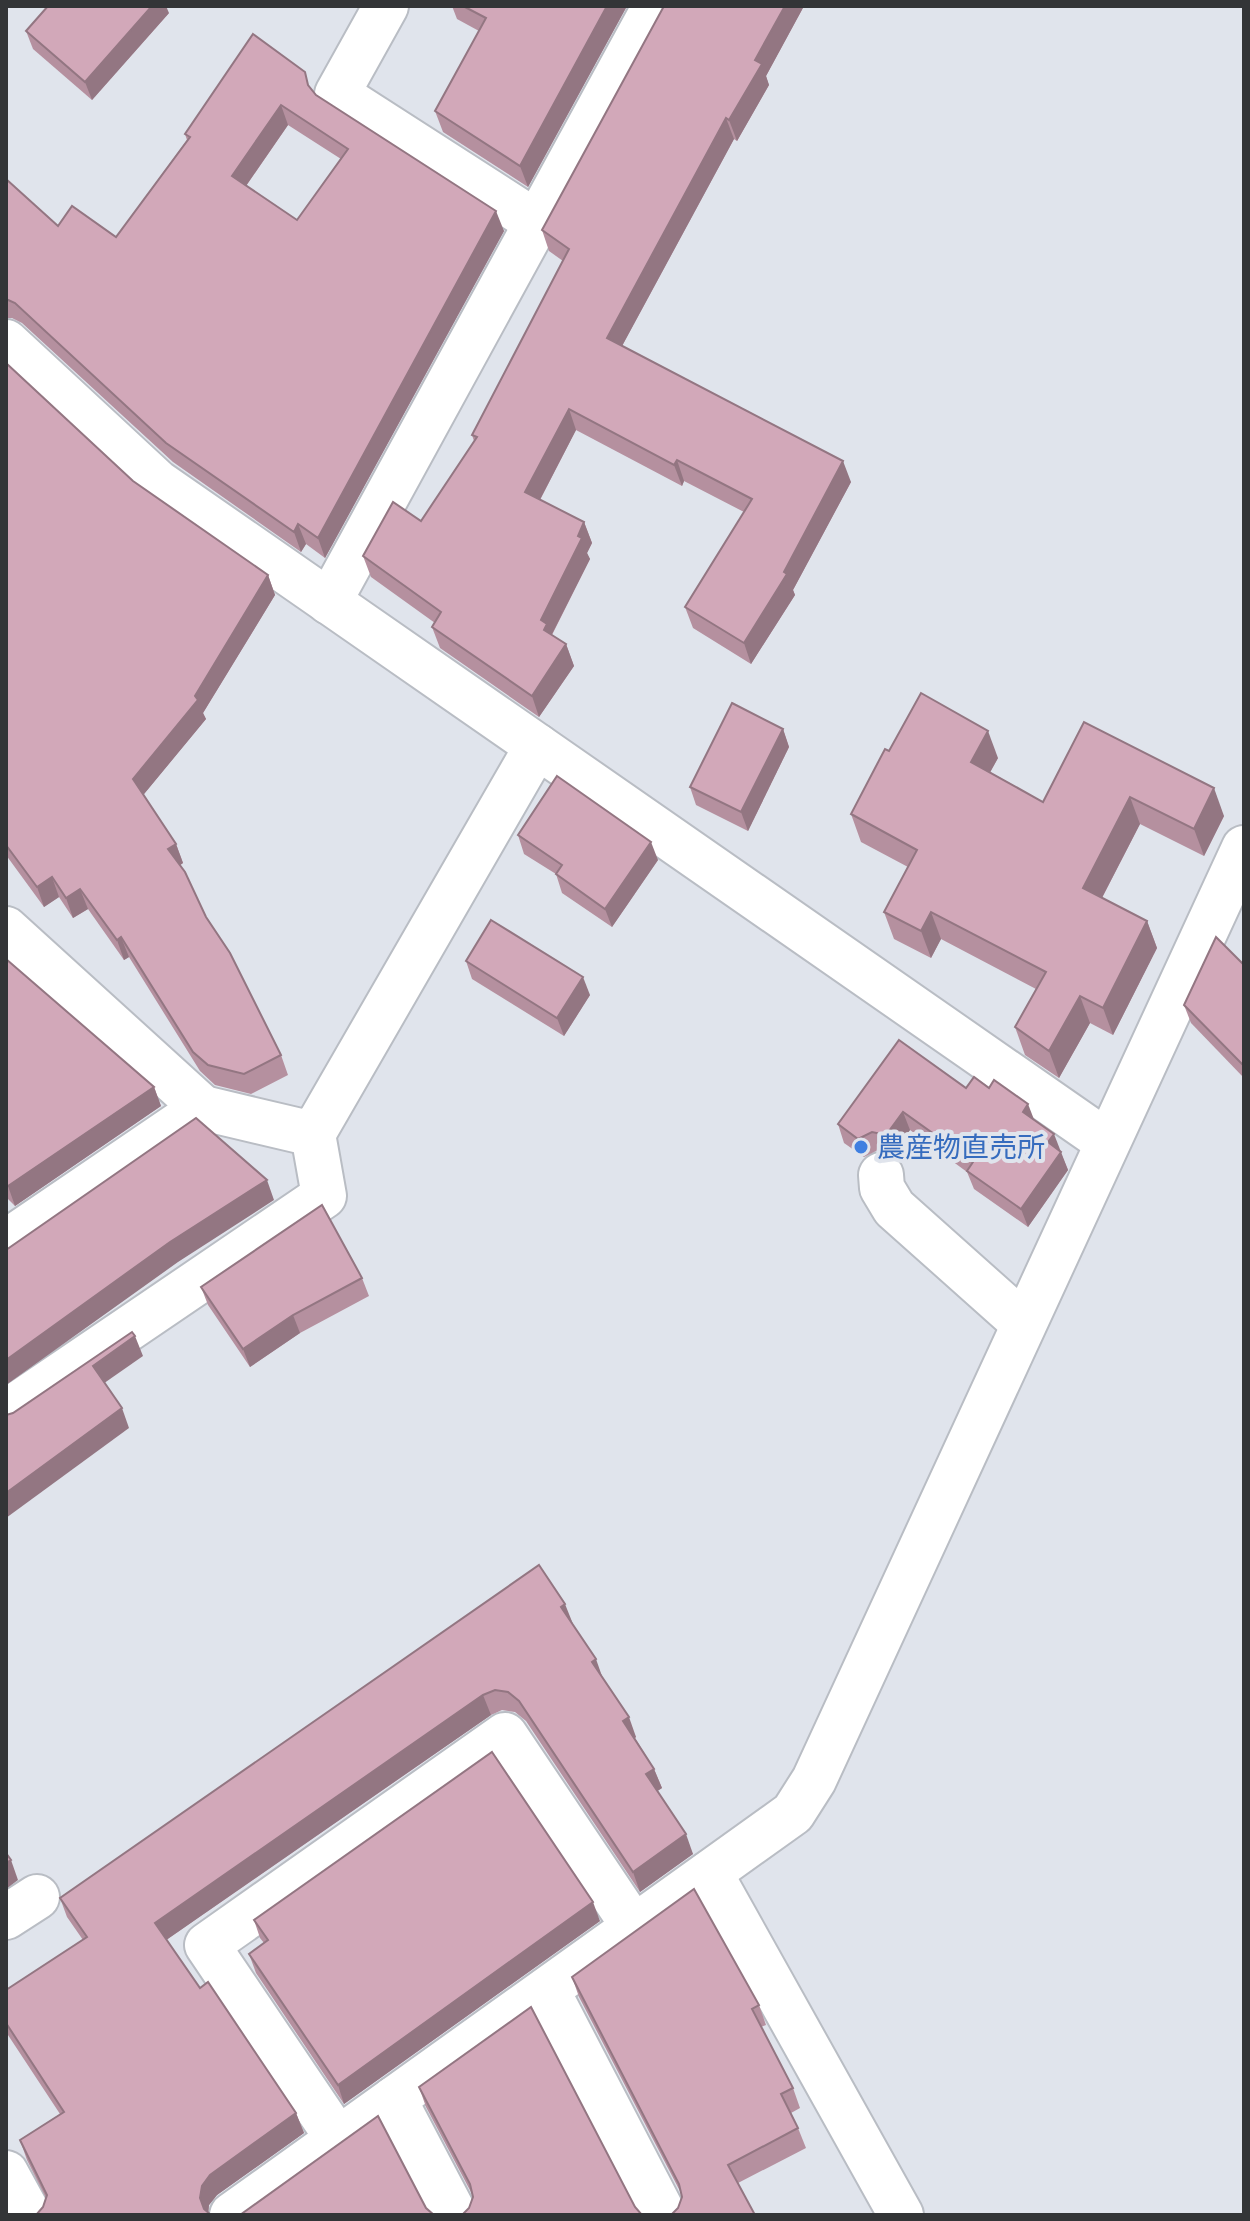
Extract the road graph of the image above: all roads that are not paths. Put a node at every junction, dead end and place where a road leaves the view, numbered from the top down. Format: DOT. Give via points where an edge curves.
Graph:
graph roads {
  1 [pos="386,6"];
  2 [pos="655,6"];
  3 [pos="536,222"];
  4 [pos="6,342"];
  5 [pos="329,602"];
  6 [pos="537,746"];
  7 [pos="1244,848"];
  8 [pos="6,929"];
  9 [pos="203,1108"];
  10 [pos="313,1134"];
  11 [pos="1107,1142"];
  12 [pos="881,1175"];
  13 [pos="6,1242"];
  14 [pos="1023,1323"];
  15 [pos="6,1412"];
  16 [pos="710,1873"];
  17 [pos="634,1927"];
  18 [pos="547,1990"];
  19 [pos="394,2099"];
  20 [pos="338,2139"];
  21 [pos="6,2173"];
  22 [pos="29,2215"];
  23 [pos="232,2215"];
  24 [pos="455,2215"];
  25 [pos="664,2215"];
  26 [pos="901,2215"];
  1 -- 3 [label="street" via="337,94"];
  2 -- 3 [label="street"];
  3 -- 5 [label="street"];
  4 -- 5 [label="street" via="157,482"];
  5 -- 6 [label="street"];
  6 -- 10 [label="street"];
  6 -- 11 [label="street"];
  7 -- 11 [label="street"];
  8 -- 9 [label="street"];
  9 -- 10 [label="street"];
  9 -- 13 [label="street"];
  10 -- 15 [label="street" via="324,1196"];
  11 -- 14 [label="street"];
  12 -- 14 [label="street" via="894,1208"];
  14 -- 16 [label="street" via="814,1780 793,1813"];
  16 -- 17 [label="street"];
  16 -- 26 [label="street"];
  17 -- 18 [label="street"];
  17 -- 20 [label="street" via="505,1735 207,1945"];
  18 -- 19 [label="street"];
  18 -- 25 [label="street"];
  19 -- 20 [label="street"];
  19 -- 24 [label="street"];
  20 -- 23 [label="street"];
  21 -- 22 [label="street"];
}
